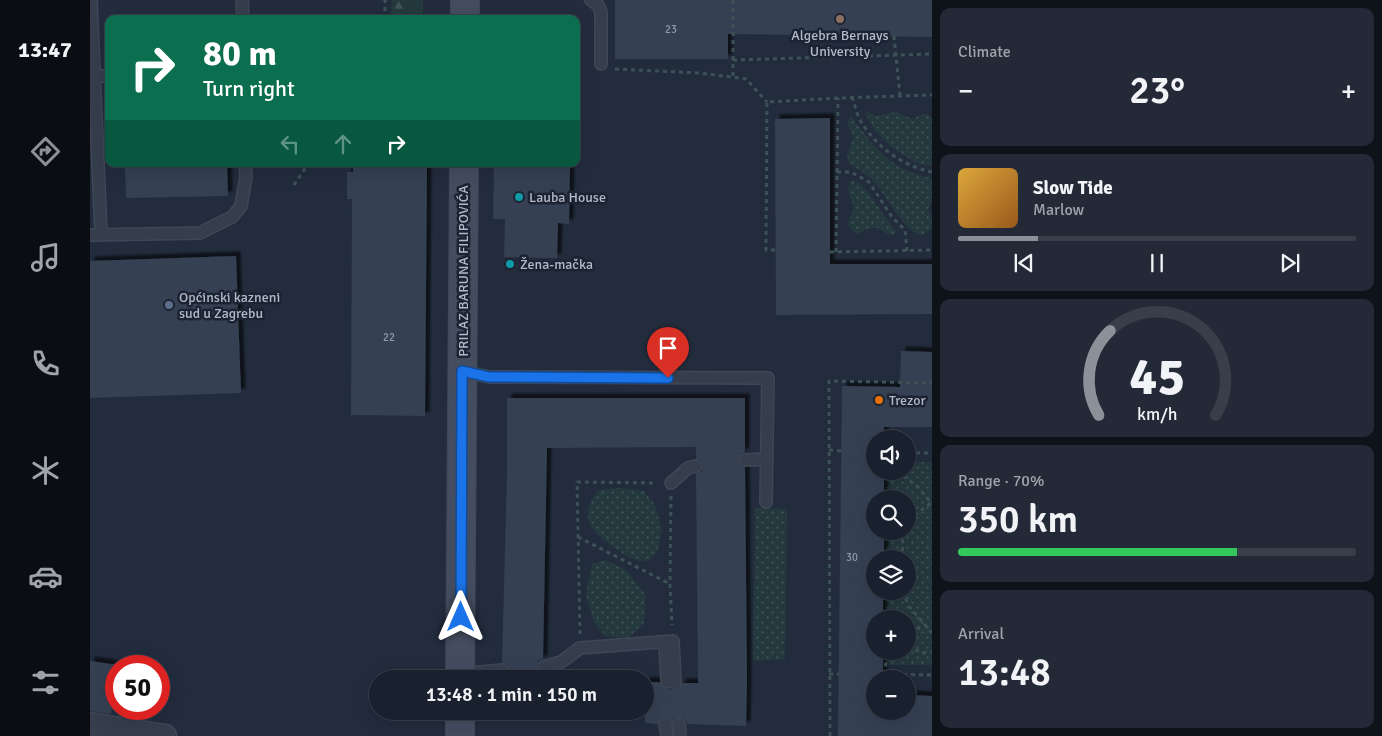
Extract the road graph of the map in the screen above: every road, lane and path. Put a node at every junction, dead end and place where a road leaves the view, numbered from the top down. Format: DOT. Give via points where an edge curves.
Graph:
graph roads {
  1 [pos="91,0"];
  2 [pos="242,0"];
  3 [pos="385,0"];
  4 [pos="465,0"];
  5 [pos="590,0"];
  6 [pos="733,0"];
  7 [pos="243,15"];
  8 [pos="385,15"];
  9 [pos="465,15"];
  10 [pos="894,36"];
  11 [pos="932,54"];
  12 [pos="896,55"];
  13 [pos="733,60"];
  14 [pos="606,66"];
  15 [pos="93,76"];
  16 [pos="105,76"];
  17 [pos="733,78"];
  18 [pos="932,95"];
  19 [pos="900,96"];
  20 [pos="852,97"];
  21 [pos="838,98"];
  22 [pos="767,102"];
  23 [pos="245,167"];
  24 [pos="306,167"];
  25 [pos="464,167"];
  26 [pos="837,172"];
  27 [pos="932,172"];
  28 [pos="294,185"];
  29 [pos="95,235"];
  30 [pos="775,250"];
  31 [pos="932,250"];
  32 [pos="907,251"];
  33 [pos="830,252"];
  34 [pos="836,252"];
  35 [pos="462,371"];
  36 [pos="932,383"];
  37 [pos="829,450"];
  38 [pos="841,451"];
  39 [pos="916,453"];
  40 [pos="932,453"];
  41 [pos="767,459"];
  42 [pos="745,460"];
  43 [pos="696,466"];
  44 [pos="909,480"];
  45 [pos="671,483"];
  46 [pos="766,502"];
  47 [pos="932,502"];
  48 [pos="916,514"];
  49 [pos="578,537"];
  50 [pos="670,584"];
  51 [pos="906,600"];
  52 [pos="922,622"];
  53 [pos="916,633"];
  54 [pos="932,633"];
  55 [pos="669,643"];
  56 [pos="580,648"];
  57 [pos="916,649"];
  58 [pos="932,652"];
  59 [pos="887,660"];
  60 [pos="543,667"];
  61 [pos="460,670"];
  62 [pos="829,674"];
  63 [pos="838,674"];
  64 [pos="932,674"];
  65 [pos="671,682"];
  66 [pos="460,720"];
  67 [pos="90,724"];
  68 [pos="666,724"];
  69 [pos="165,736"];
  70 [pos="460,736"];
  71 [pos="667,736"];
  72 [pos="830,736"];
  1 -- 15 [label="lane"];
  2 -- 7 [label="lane"];
  3 -- 8 [label="path"];
  4 -- 9 [label="main road"];
  5 -- 14 [label="lane" via="598,5 601,12"];
  6 -- 13 [label="path"];
  10 -- 12 [label="path"];
  11 -- 12 [label="path"];
  12 -- 13 [label="path"];
  12 -- 19 [label="path"];
  13 -- 17 [label="path"];
  14 -- 17 [label="path"];
  15 -- 16 [label="lane"];
  15 -- 29 [label="lane"];
  17 -- 22 [label="path" via="746,79"];
  18 -- 19 [label="path"];
  19 -- 20 [label="path"];
  20 -- 21 [label="path"];
  20 -- 27 [label="path" via="860,119 886,150 906,164"];
  21 -- 22 [label="path"];
  21 -- 26 [label="path"];
  22 -- 30 [label="path" via="766,250"];
  23 -- 29 [label="lane" via="241,206 232,217 200,234"];
  24 -- 28 [label="path"];
  25 -- 35 [label="main road, PRILAZ BARUNA FILIPOVIĆA"];
  26 -- 32 [label="path" via="851,172 869,182 892,217 905,230"];
  26 -- 34 [label="path"];
  31 -- 32 [label="path"];
  32 -- 34 [label="path"];
  33 -- 34 [label="path"];
  35 -- 41 [label="lane" via="489,377 768,378"];
  35 -- 61 [label="main road, PRILAZ BARUNA FILIPOVIĆA"];
  36 -- 37 [label="path" via="828,381"];
  37 -- 38 [label="path"];
  37 -- 62 [label="path"];
  39 -- 40 [label="path"];
  41 -- 42 [label="lane"];
  41 -- 46 [label="lane"];
  43 -- 45 [label="lane" via="688,468"];
  44 -- 47 [label="path"];
  45 -- 49 [label="path" via="577,482"];
  45 -- 50 [label="path"];
  47 -- 48 [label="path"];
  49 -- 50 [label="path"];
  49 -- 56 [label="path"];
  50 -- 55 [label="path"];
  51 -- 52 [label="path"];
  52 -- 53 [label="path"];
  52 -- 54 [label="path"];
  55 -- 56 [label="lane"];
  55 -- 65 [label="lane"];
  56 -- 60 [label="lane" via="561,662"];
  57 -- 58 [label="path" via="922,653"];
  59 -- 64 [label="path" via="883,674"];
  62 -- 63 [label="path"];
  62 -- 72 [label="path"];
  66 -- 70 [label="main road"];
  67 -- 69 [label="street"];
  68 -- 71 [label="lane"];
}
